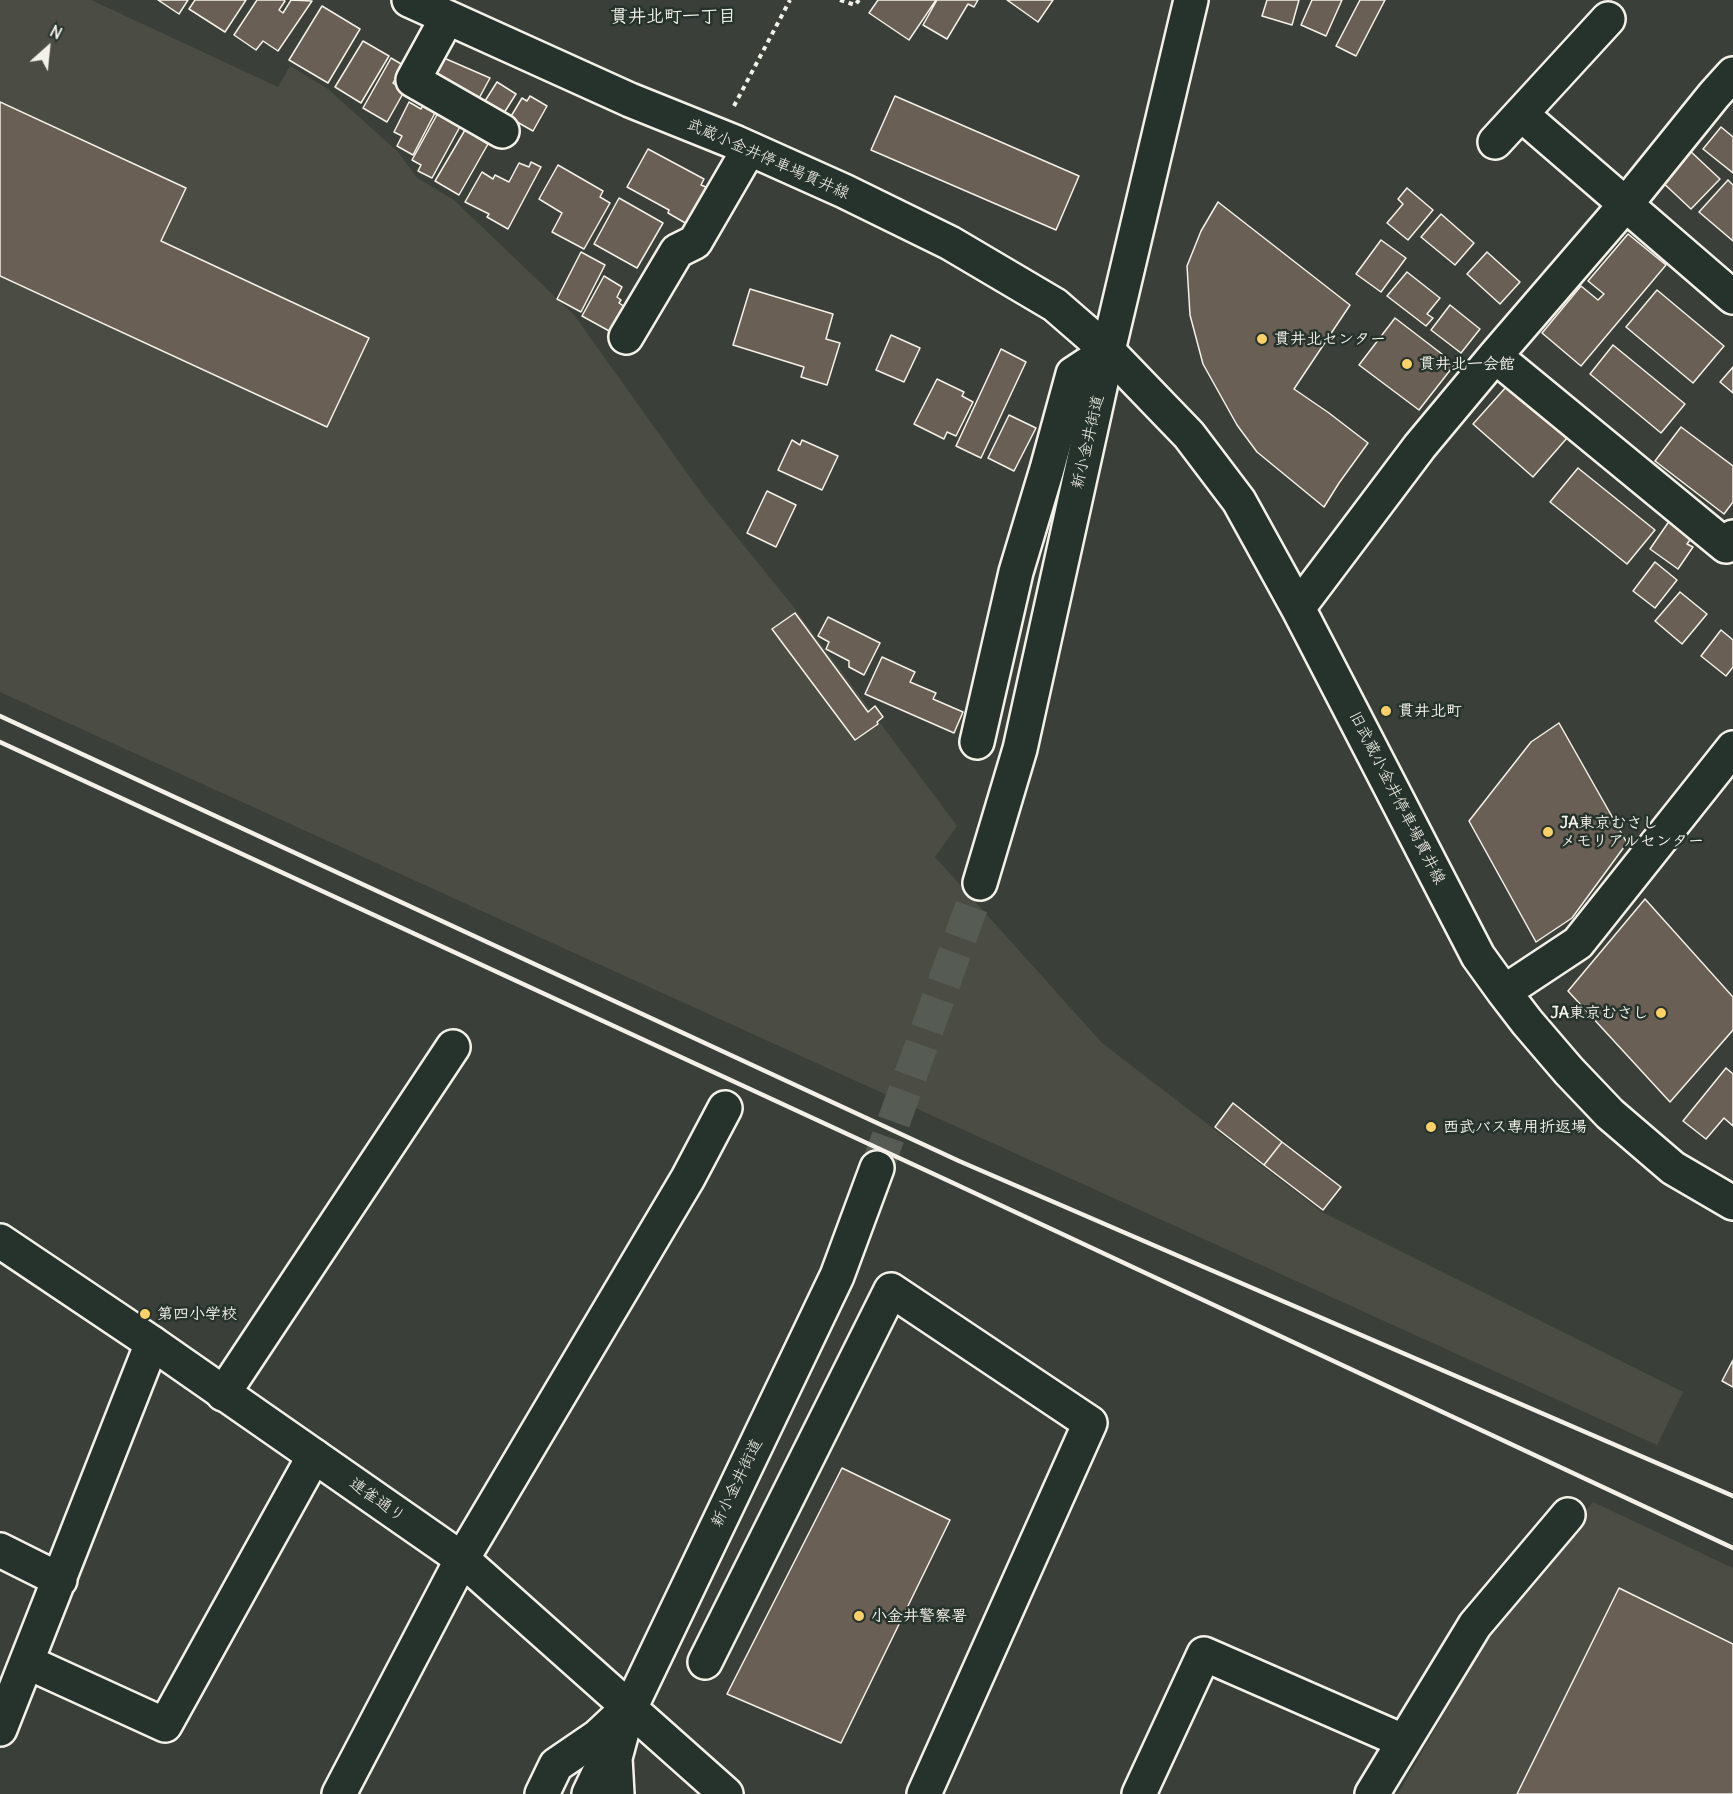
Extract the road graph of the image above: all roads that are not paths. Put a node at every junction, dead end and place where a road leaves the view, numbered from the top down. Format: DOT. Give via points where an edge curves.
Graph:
graph roads {
  1 [pos="409,0"];
  2 [pos="1191,0"];
  3 [pos="447,18"];
  4 [pos="1608,19"];
  5 [pos="1733,74"];
  6 [pos="1521,114"];
  7 [pos="502,131"];
  8 [pos="1495,142"];
  9 [pos="749,149"];
  10 [pos="1626,204"];
  11 [pos="1733,297"];
  12 [pos="626,338"];
  13 [pos="1108,351"];
  14 [pos="1495,356"];
  15 [pos="1733,537"];
  16 [pos="1298,608"];
  17 [pos="977,742"];
  18 [pos="1733,748"];
  19 [pos="980,883"];
  20 [pos="1504,992"];
  21 [pos="453,1047"];
  22 [pos="725,1108"];
  23 [pos="877,1168"];
  24 [pos="1733,1203"];
  25 [pos="0,1241"];
  26 [pos="152,1344"];
  27 [pos="223,1394"];
  28 [pos="314,1456"];
  29 [pos="1568,1515"];
  30 [pos="0,1550"];
  31 [pos="462,1559"];
  32 [pos="60,1580"];
  33 [pos="27,1662"];
  34 [pos="705,1662"];
  35 [pos="629,1707"];
  36 [pos="0,1729"];
  37 [pos="1403,1741"];
  38 [pos="1142,1793"];
  39 [pos="339,1794"];
  40 [pos="542,1794"];
  41 [pos="589,1794"];
  42 [pos="617,1794"];
  43 [pos="726,1794"];
  44 [pos="924,1794"];
  45 [pos="1372,1794"];
  1 -- 3 [label="street, 武蔵小金井停車場貫井線"];
  2 -- 13 [label="street, 新小金井街道"];
  3 -- 7 [label="street" via="413,80"];
  3 -- 9 [label="street, 武蔵小金井停車場貫井線"];
  4 -- 6 [label="street"];
  5 -- 10 [label="street"];
  6 -- 8 [label="street"];
  6 -- 10 [label="street"];
  9 -- 12 [label="street" via="695,242 677,251"];
  9 -- 13 [label="street, 武蔵小金井停車場貫井線" via="958,248 1055,305"];
  10 -- 11 [label="street"];
  10 -- 14 [label="street"];
  13 -- 16 [label="street, 旧武蔵小金井停車場貫井線" via="1190,435 1212,464 1239,501"];
  13 -- 17 [label="street" via="1073,374 1016,572"];
  13 -- 19 [label="street, 新小金井街道" via="1020,749"];
  14 -- 15 [label="street" via="1726,546"];
  14 -- 16 [label="street" via="1420,446"];
  16 -- 20 [label="street, 旧武蔵小金井停車場貫井線" via="1478,956"];
  18 -- 20 [label="street" via="1578,943"];
  20 -- 24 [label="street, 旧武蔵小金井停車場貫井線" via="1610,1114 1673,1168"];
  21 -- 27 [label="street"];
  22 -- 31 [label="street" via="688,1179"];
  23 -- 35 [label="street, 新小金井街道" via="837,1276"];
  25 -- 26 [label="street, 連雀通り"];
  26 -- 27 [label="street, 連雀通り"];
  26 -- 32 [label="street"];
  27 -- 28 [label="street, 連雀通り"];
  28 -- 31 [label="street, 連雀通り"];
  28 -- 33 [label="street" via="165,1725"];
  29 -- 37 [label="street" via="1475,1624"];
  30 -- 32 [label="street"];
  31 -- 35 [label="street, 連雀通り"];
  31 -- 39 [label="street"];
  32 -- 33 [label="street"];
  33 -- 36 [label="street"];
  34 -- 44 [label="street" via="891,1290 1090,1423"];
  35 -- 40 [label="street" via="597,1737 556,1765"];
  35 -- 41 [label="street, 新小金井街道"];
  35 -- 42 [label="street" via="615,1758"];
  35 -- 43 [label="street, 連雀通り"];
  37 -- 38 [label="street" via="1204,1654"];
  37 -- 45 [label="street"];
}
